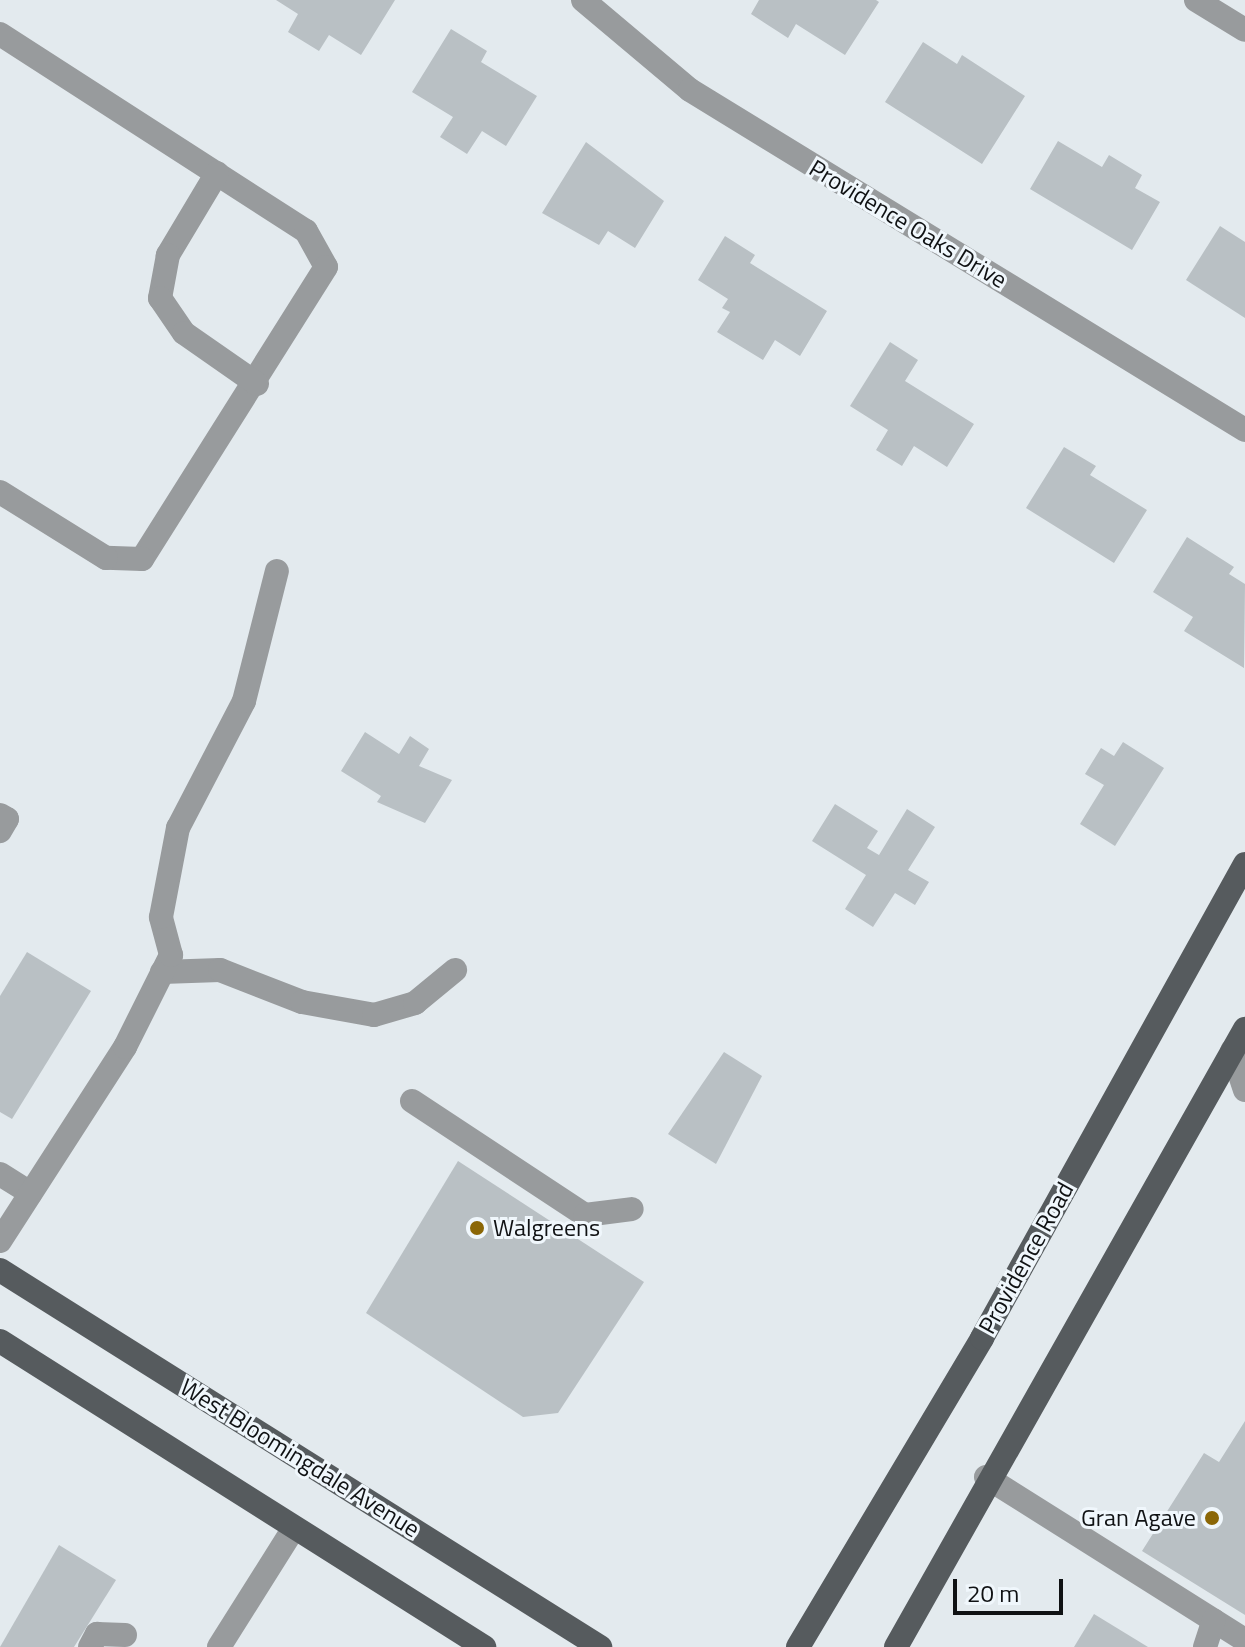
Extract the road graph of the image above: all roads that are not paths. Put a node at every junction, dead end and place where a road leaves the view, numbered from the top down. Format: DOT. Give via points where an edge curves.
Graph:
graph roads {
  1 [pos="583,0"];
  2 [pos="1196,0"];
  3 [pos="1245,30"];
  4 [pos="0,34"];
  5 [pos="217,173"];
  6 [pos="257,384"];
  7 [pos="1245,430"];
  8 [pos="0,492"];
  9 [pos="277,571"];
  10 [pos="0,815"];
  11 [pos="0,831"];
  12 [pos="1245,864"];
  13 [pos="455,970"];
  14 [pos="162,972"];
  15 [pos="1245,1029"];
  16 [pos="1232,1051"];
  17 [pos="1245,1090"];
  18 [pos="412,1101"];
  19 [pos="0,1174"];
  20 [pos="31,1193"];
  21 [pos="632,1209"];
  22 [pos="0,1241"];
  23 [pos="0,1270"];
  24 [pos="0,1341"];
  25 [pos="986,1477"];
  26 [pos="294,1528"];
  27 [pos="125,1635"];
  28 [pos="1210,1637"];
  29 [pos="1245,1640"];
  30 [pos="90,1647"];
  31 [pos="219,1647"];
  32 [pos="484,1647"];
  33 [pos="600,1647"];
  34 [pos="798,1647"];
  35 [pos="896,1647"];
  1 -- 7 [label="street, Providence Oaks Drive" via="690,90"];
  2 -- 3 [label="street"];
  4 -- 5 [label="street"];
  5 -- 6 [label="street" via="168,255 160,298 184,333"];
  5 -- 6 [label="street" via="306,231 326,267"];
  6 -- 8 [label="street" via="142,559 106,558"];
  9 -- 14 [label="street" via="244,701 178,828 161,917 171,955"];
  10 -- 11 [label="street" via="7,819"];
  12 -- 34 [label="main road, Providence Road" via="982,1338"];
  13 -- 14 [label="street" via="415,1003 374,1015 302,1002 220,970"];
  14 -- 20 [label="street" via="125,1047"];
  15 -- 16 [label="main road"];
  16 -- 17 [label="street"];
  16 -- 25 [label="main road"];
  18 -- 21 [label="street" via="585,1215"];
  19 -- 20 [label="street"];
  20 -- 22 [label="street"];
  23 -- 33 [label="main road, West Bloomingdale Avenue"];
  24 -- 26 [label="main road"];
  25 -- 28 [label="street"];
  25 -- 35 [label="main road"];
  26 -- 31 [label="street"];
  26 -- 32 [label="main road"];
  27 -- 30 [label="street" via="97,1634"];
  28 -- 29 [label="street"];
}
